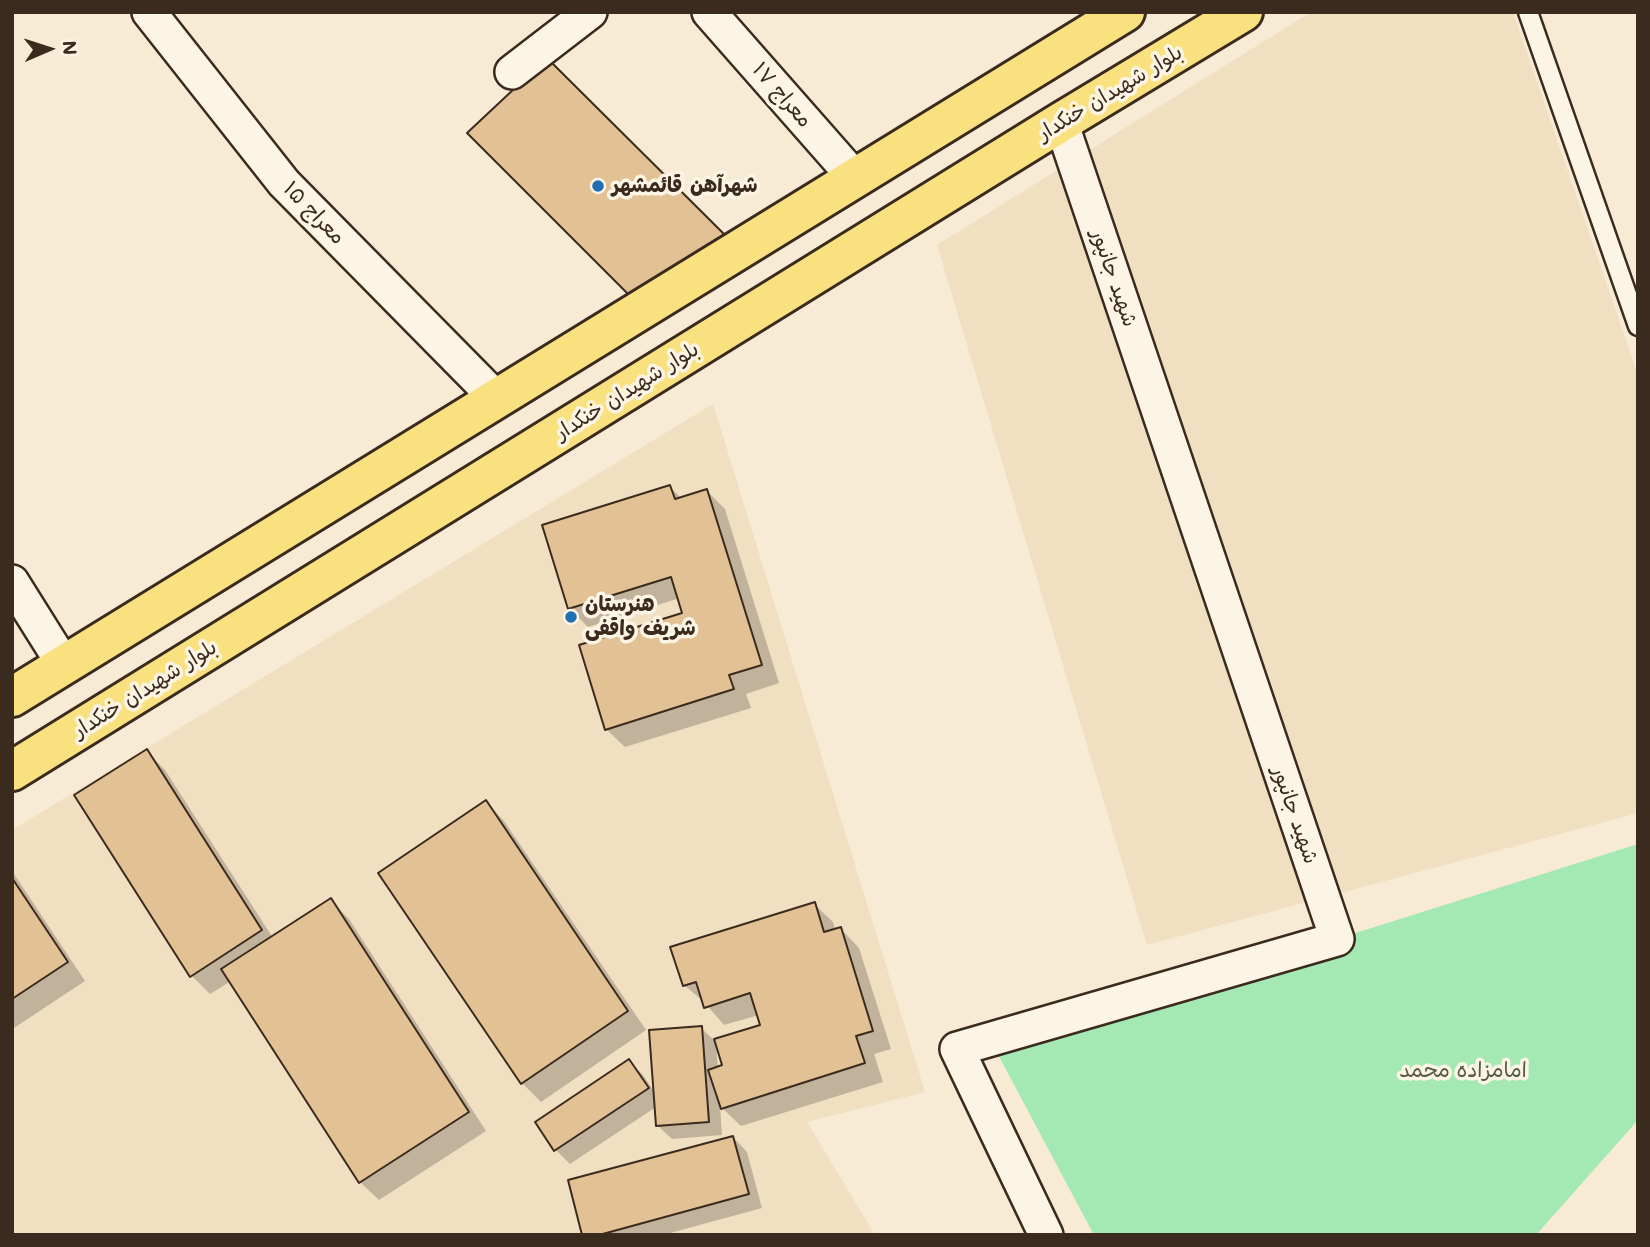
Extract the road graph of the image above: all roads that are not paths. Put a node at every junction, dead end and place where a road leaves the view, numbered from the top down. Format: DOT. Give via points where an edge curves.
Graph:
graph roads {
  1 [pos="149,12"];
  2 [pos="590,12"];
  3 [pos="709,12"];
  4 [pos="1243,12"];
  5 [pos="1528,12"];
  6 [pos="1123,13"];
  7 [pos="512,72"];
  8 [pos="1061,122"];
  9 [pos="855,178"];
  10 [pos="1638,326"];
  11 [pos="496,398"];
  12 [pos="12,582"];
  13 [pos="64,665"];
  14 [pos="12,697"];
  15 [pos="12,771"];
  16 [pos="1046,1235"];
  1 -- 11 [label="street, معراج ۱۵" via="284,183"];
  2 -- 7 [label="street"];
  3 -- 9 [label="street, معراج ۱۷"];
  4 -- 8 [label="highway, بلوار شهیدان خنکدار"];
  5 -- 10 [label="lane"];
  6 -- 9 [label="highway"];
  8 -- 15 [label="highway, بلوار شهیدان خنکدار"];
  8 -- 16 [label="street, شهید جانپور" via="1337,939 957,1049"];
  9 -- 11 [label="highway"];
  11 -- 13 [label="highway"];
  12 -- 13 [label="street"];
  13 -- 14 [label="highway"];
}
